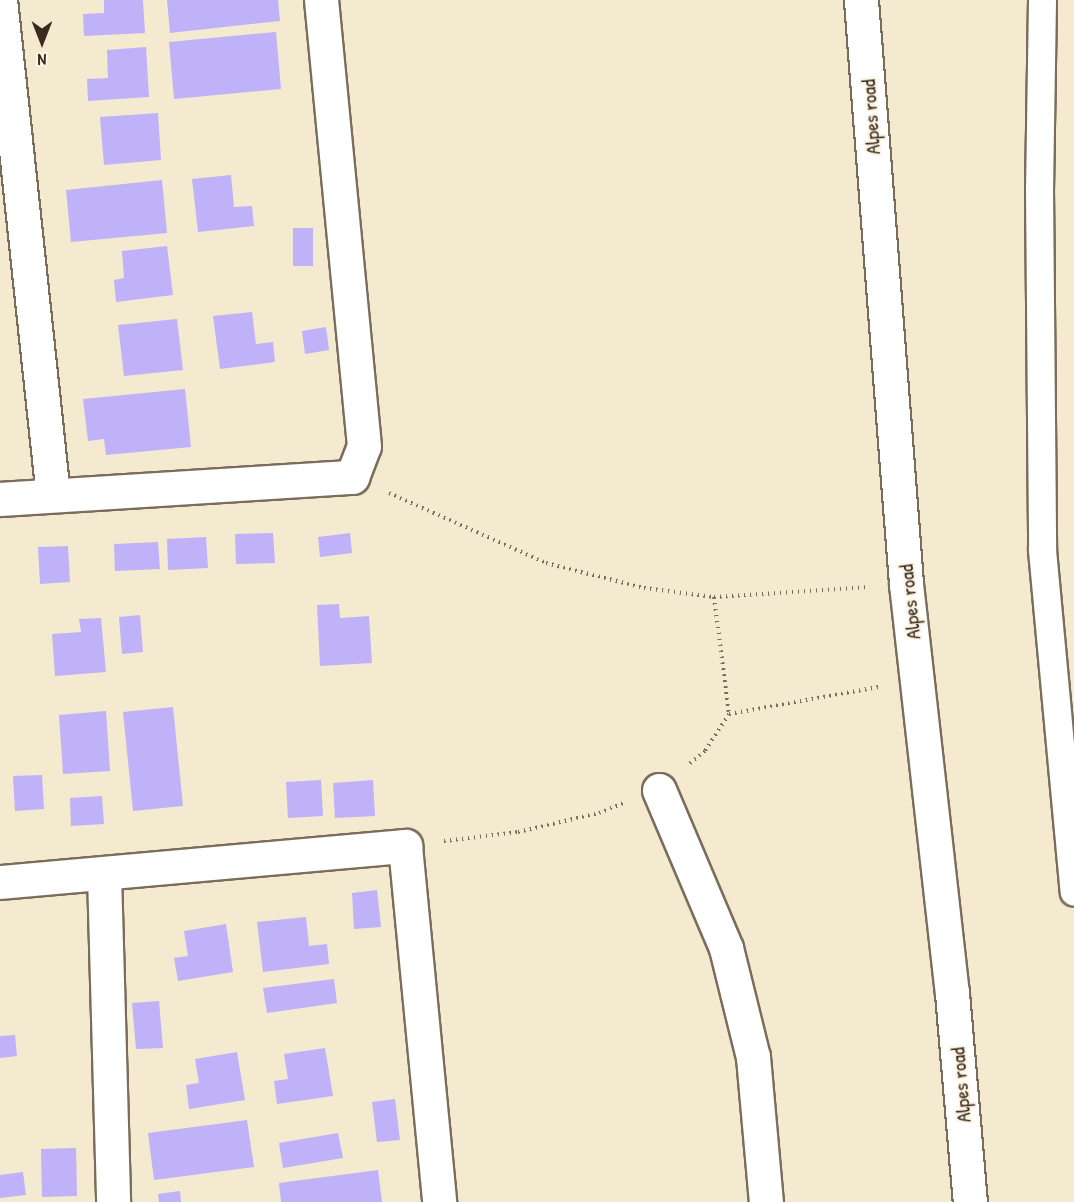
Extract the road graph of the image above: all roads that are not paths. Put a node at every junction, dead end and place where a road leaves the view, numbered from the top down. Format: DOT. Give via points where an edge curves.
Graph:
graph roads {
  1 [pos="0,0"];
  2 [pos="321,0"];
  3 [pos="861,0"];
  4 [pos="1042,0"];
  5 [pos="53,494"];
  6 [pos="0,499"];
  7 [pos="659,790"];
  8 [pos="104,874"];
  9 [pos="0,882"];
  10 [pos="1074,892"];
  11 [pos="113,1202"];
  12 [pos="439,1202"];
  13 [pos="766,1202"];
  14 [pos="970,1202"];
  1 -- 5 [label="street"];
  2 -- 5 [label="street" via="364,446 352,477"];
  3 -- 14 [label="street, Alpes road" via="906,584 952,993"];
  4 -- 10 [label="lane" via="1039,200 1042,550"];
  5 -- 6 [label="street"];
  7 -- 13 [label="street" via="726,948 753,1057"];
  8 -- 9 [label="street"];
  8 -- 11 [label="street"];
  8 -- 12 [label="street" via="405,846"];
}
